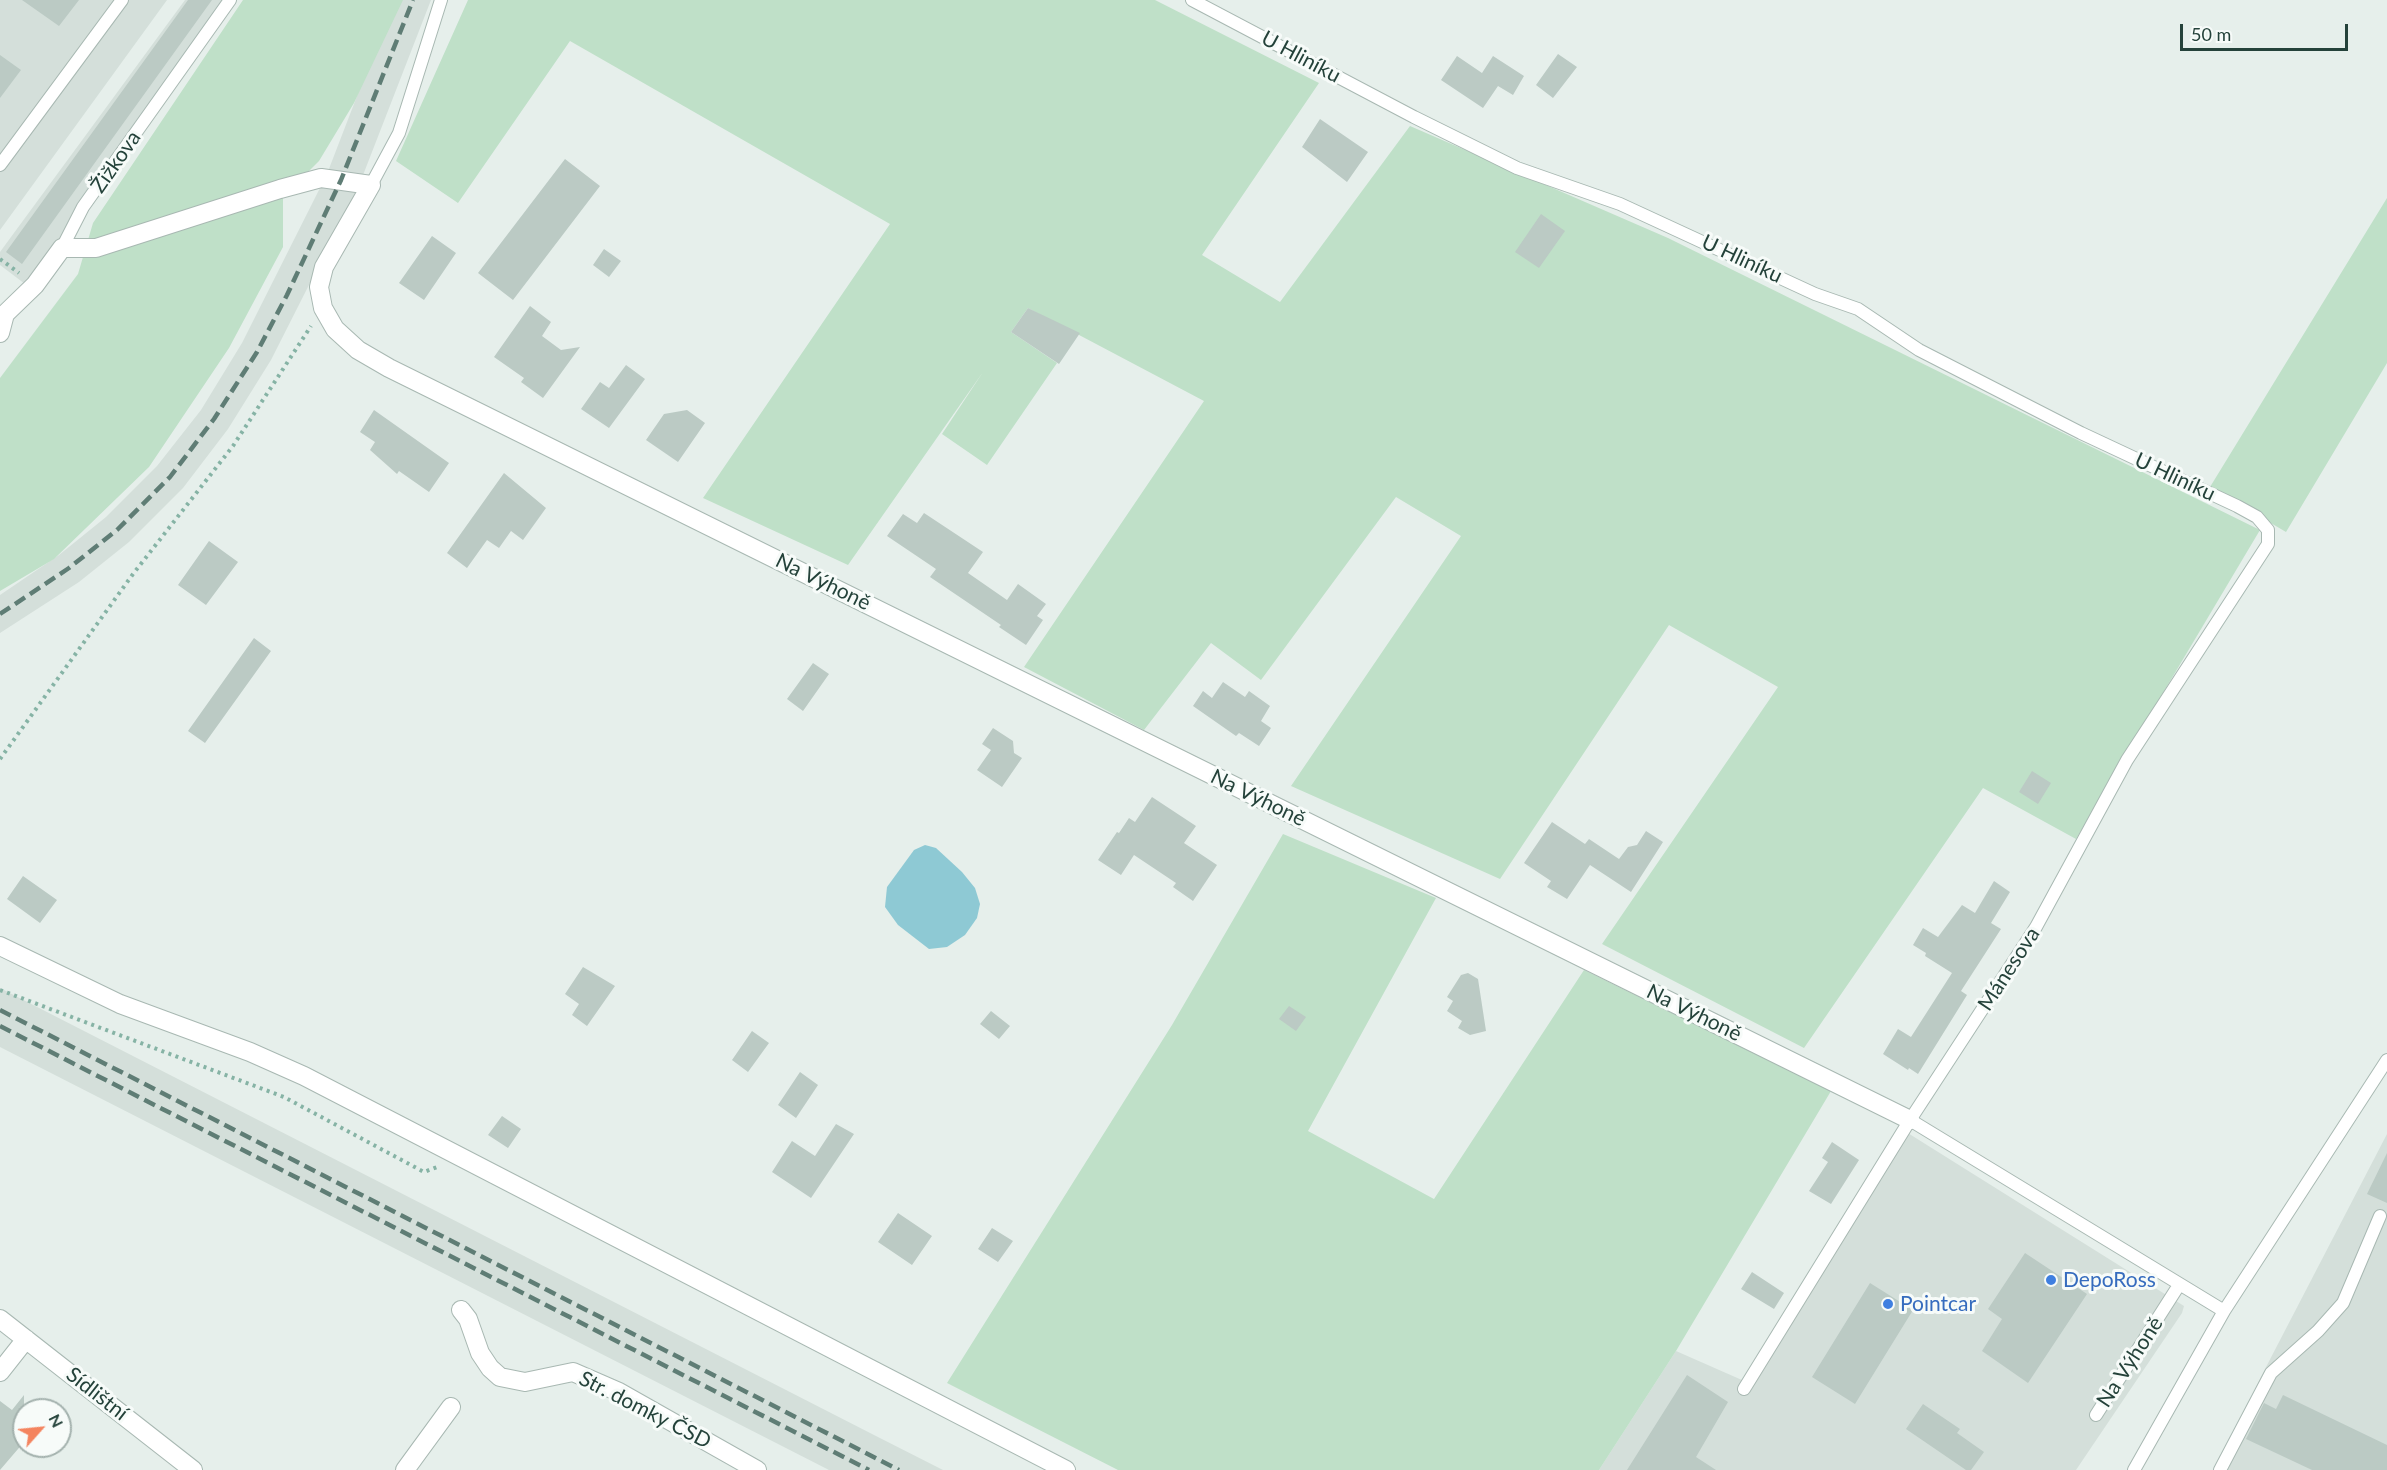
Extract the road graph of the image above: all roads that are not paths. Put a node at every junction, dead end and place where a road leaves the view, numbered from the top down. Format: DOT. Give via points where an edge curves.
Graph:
graph roads {
  1 [pos="122,0"];
  2 [pos="230,0"];
  3 [pos="441,0"];
  4 [pos="1192,0"];
  5 [pos="0,165"];
  6 [pos="371,185"];
  7 [pos="62,248"];
  8 [pos="3,310"];
  9 [pos="0,333"];
  10 [pos="2268,544"];
  11 [pos="0,946"];
  12 [pos="2387,1060"];
  13 [pos="1910,1120"];
  14 [pos="2380,1216"];
  15 [pos="2179,1285"];
  16 [pos="461,1310"];
  17 [pos="2224,1311"];
  18 [pos="0,1319"];
  19 [pos="26,1339"];
  20 [pos="0,1372"];
  21 [pos="1744,1389"];
  22 [pos="451,1407"];
  23 [pos="2096,1415"];
  24 [pos="193,1470"];
  25 [pos="405,1470"];
  26 [pos="757,1470"];
  27 [pos="1066,1470"];
  28 [pos="2134,1470"];
  29 [pos="2220,1470"];
  1 -- 5 [label="lane"];
  2 -- 7 [label="lane, Žižkova" via="83,207"];
  3 -- 6 [label="lane" via="399,133"];
  4 -- 10 [label="lane, U Hliníku" via="1517,168 1620,204 1815,294 1858,309 1919,350 2257,517 2268,530"];
  6 -- 7 [label="street" via="321,178 96,248"];
  6 -- 13 [label="street, Na Výhoně" via="324,267 319,287 323,308 335,329 358,350"];
  7 -- 8 [label="street, Žižkova" via="35,285"];
  8 -- 9 [label="street"];
  10 -- 13 [label="lane, Mánesova" via="2127,760 2036,927"];
  11 -- 27 [label="street" via="120,1004 304,1076"];
  12 -- 17 [label="lane"];
  13 -- 15 [label="lane, Na Výhoně"];
  13 -- 21 [label="lane, Mánesova"];
  14 -- 29 [label="lane" via="2343,1303 2271,1373"];
  15 -- 17 [label="lane"];
  15 -- 23 [label="lane, Na Výhoně"];
  16 -- 26 [label="street, Str. domky ČSD" via="480,1353 500,1377 525,1382 573,1372 619,1392"];
  17 -- 28 [label="lane"];
  18 -- 19 [label="street, Sídlištní"];
  19 -- 20 [label="street"];
  19 -- 24 [label="street, Sídlištní"];
  22 -- 25 [label="street"];
}
